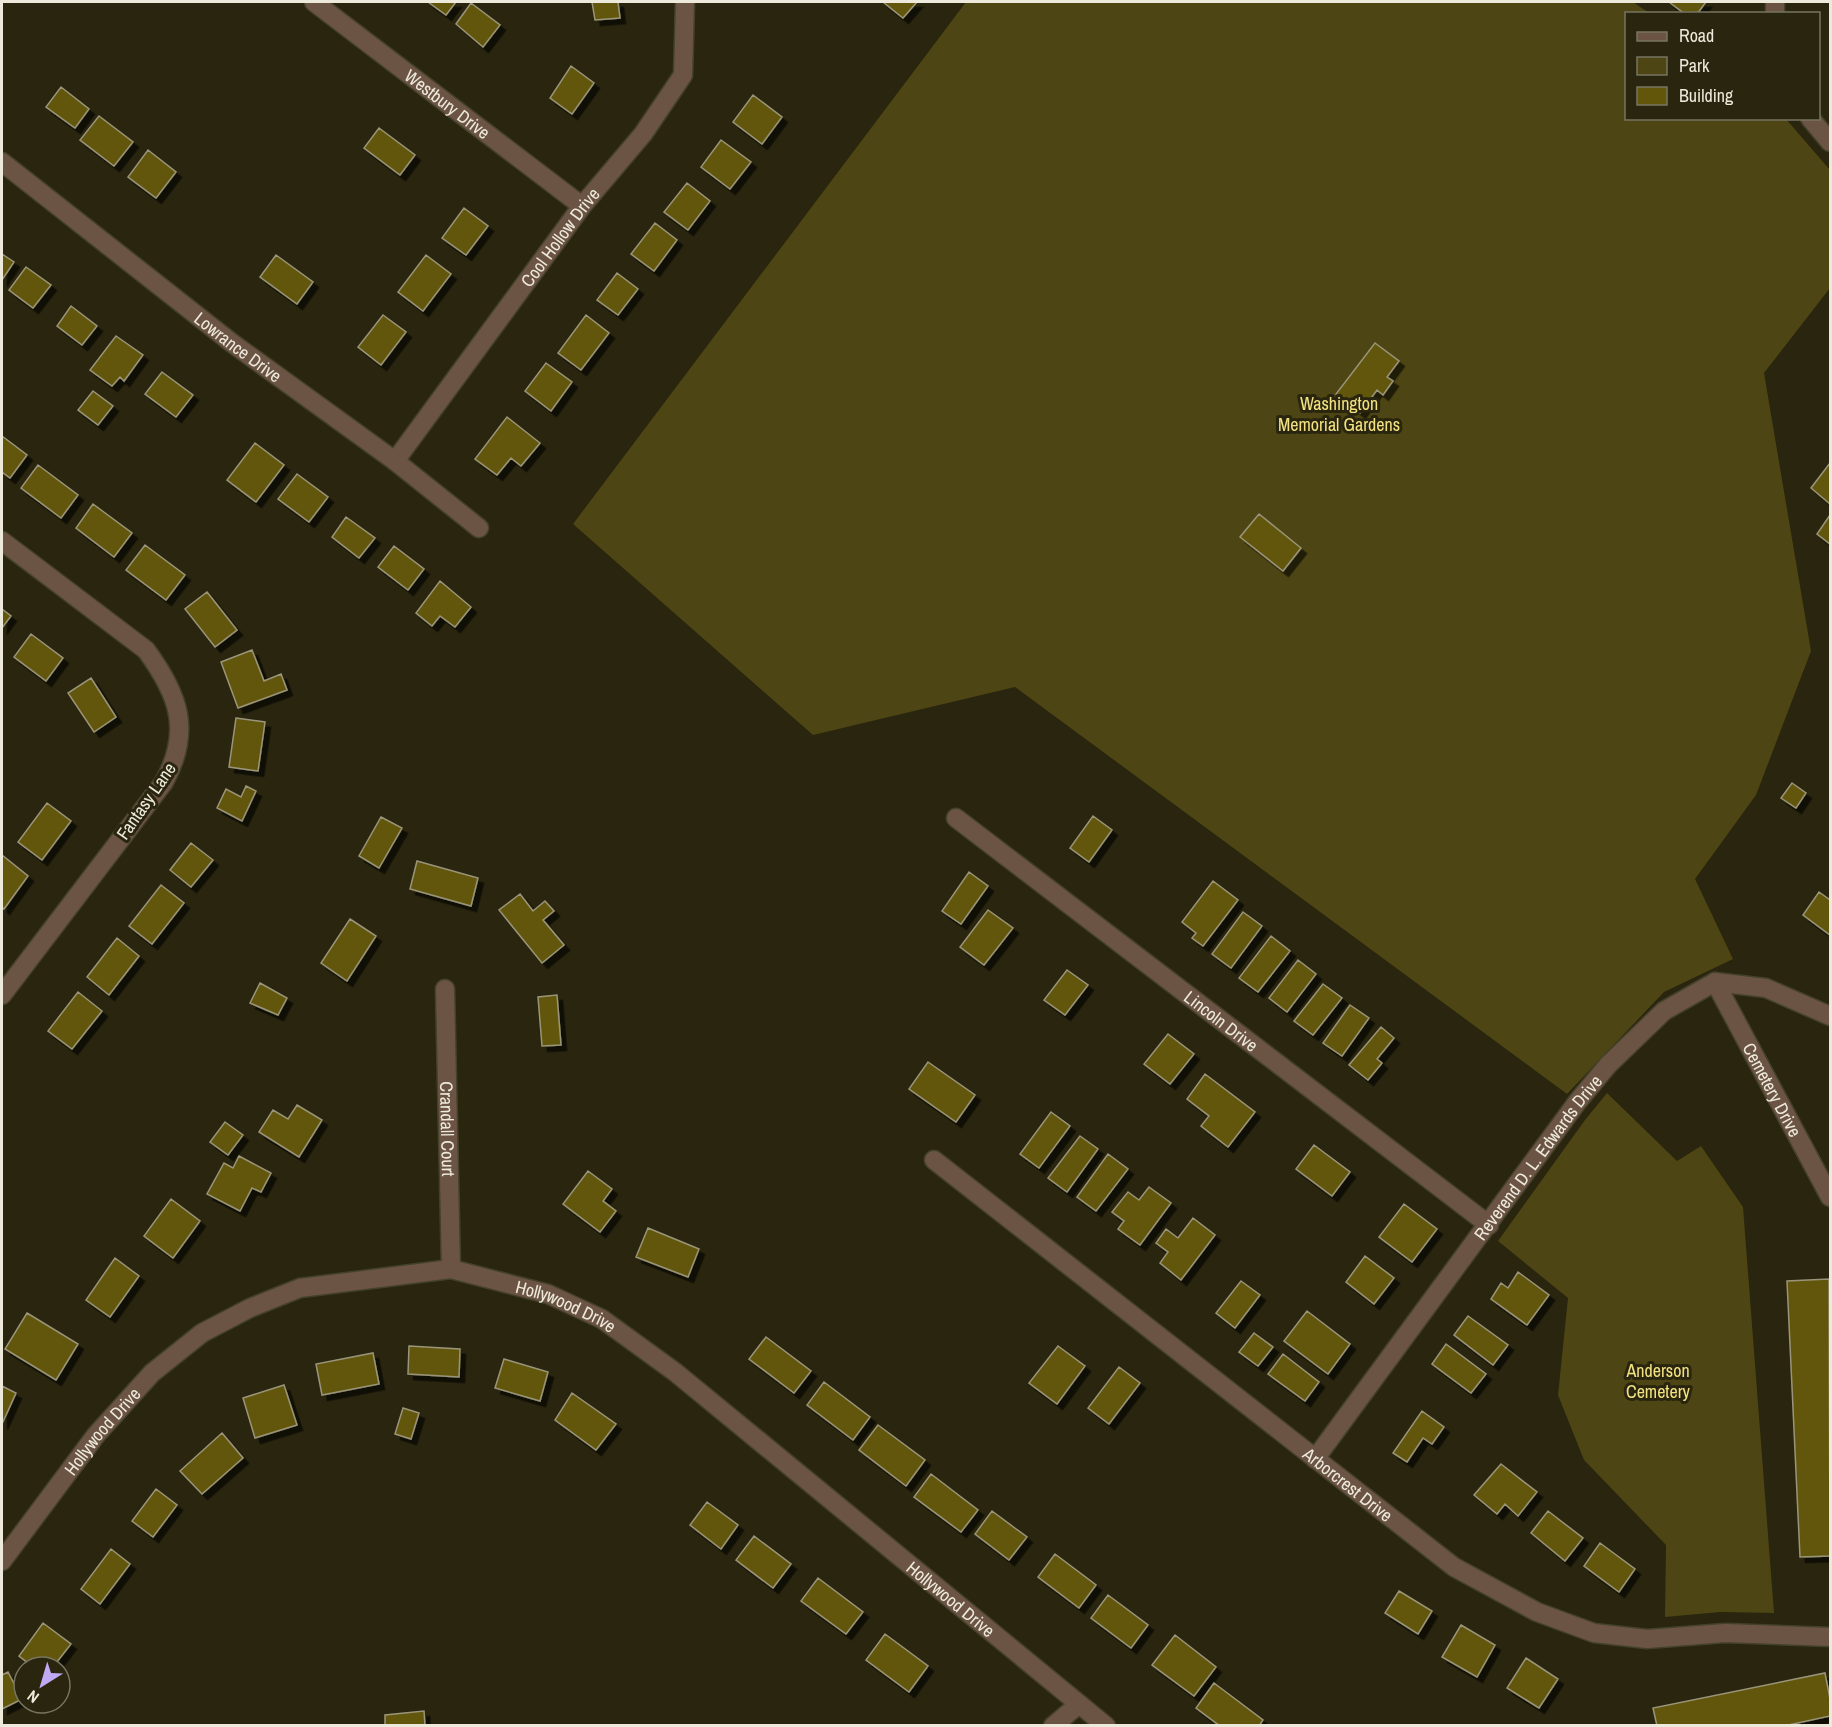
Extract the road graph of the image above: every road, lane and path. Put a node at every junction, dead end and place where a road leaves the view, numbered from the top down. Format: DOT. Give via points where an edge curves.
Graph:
graph roads {
  1 [pos="314,2"];
  2 [pos="685,2"];
  3 [pos="1812,120"];
  4 [pos="1830,141"];
  5 [pos="2,162"];
  6 [pos="582,206"];
  7 [pos="395,461"];
  8 [pos="479,528"];
  9 [pos="2,541"];
  10 [pos="956,818"];
  11 [pos="1715,982"];
  12 [pos="4,986"];
  13 [pos="445,989"];
  14 [pos="1830,1016"];
  15 [pos="934,1160"];
  16 [pos="1830,1197"];
  17 [pos="1489,1225"];
  18 [pos="452,1269"];
  19 [pos="1315,1459"];
  20 [pos="2,1561"];
  21 [pos="1830,1637"];
  22 [pos="1079,1704"];
  23 [pos="1053,1725"];
  24 [pos="1106,1725"];
  1 -- 6 [label="street, Westbury Drive"];
  2 -- 6 [label="street, Cool Hollow Drive" via="683,75 642,134"];
  3 -- 4 [label="street"];
  5 -- 7 [label="street, Lowrance Drive" via="232,343"];
  6 -- 7 [label="street, Cool Hollow Drive"];
  7 -- 8 [label="street, Lowrance Drive"];
  9 -- 12 [label="street, Fantasy Lane" via="146,650 175,700 181,732 177,759 164,782"];
  10 -- 17 [label="street, Lincoln Drive"];
  11 -- 14 [label="street" via="1766,988"];
  11 -- 16 [label="street, Cemetery Drive"];
  11 -- 17 [label="street, Reverend D. L. Edwards Drive" via="1664,1011 1608,1065"];
  13 -- 18 [label="street, Crandall Court"];
  15 -- 19 [label="street, Arborcrest Drive"];
  17 -- 19 [label="street, Reverend D. L. Edwards Drive"];
  18 -- 20 [label="street, Hollywood Drive" via="300,1288 250,1308 202,1334 152,1373 96,1435"];
  18 -- 22 [label="street, Hollywood Drive" via="548,1294 602,1319 684,1379"];
  19 -- 21 [label="street, Arborcrest Drive" via="1454,1567 1537,1612 1594,1633 1647,1639 1725,1633"];
  22 -- 23 [label="street"];
  22 -- 24 [label="street, Hollywood Drive"];
}
